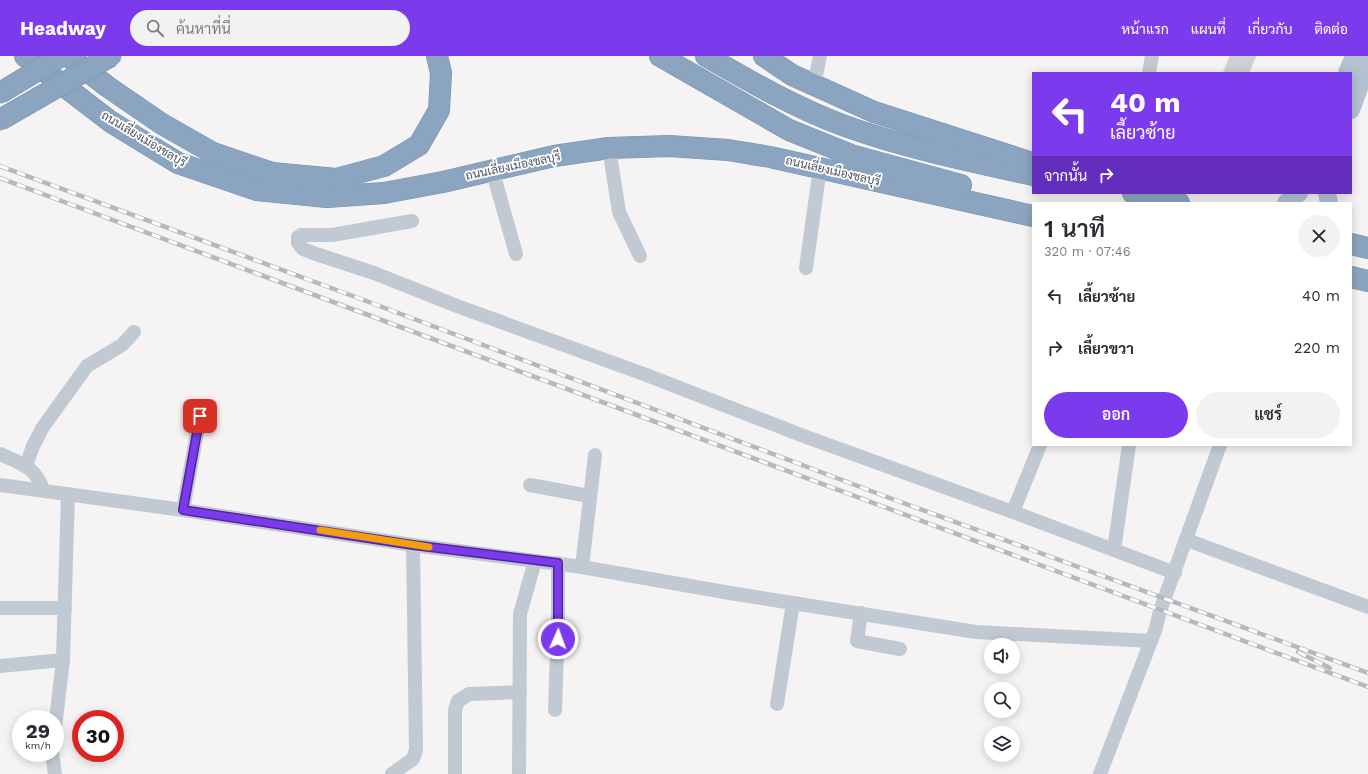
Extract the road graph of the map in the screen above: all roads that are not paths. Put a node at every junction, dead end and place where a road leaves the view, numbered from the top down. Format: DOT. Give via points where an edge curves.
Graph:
graph roads {
  1 [pos="25,56"];
  2 [pos="61,56"];
  3 [pos="68,56"];
  4 [pos="111,56"];
  5 [pos="437,56"];
  6 [pos="660,56"];
  7 [pos="706,56"];
  8 [pos="764,56"];
  9 [pos="820,56"];
  10 [pos="1152,56"];
  11 [pos="1354,56"];
  12 [pos="1368,64"];
  13 [pos="1149,72"];
  14 [pos="1347,72"];
  15 [pos="814,85"];
  16 [pos="0,93"];
  17 [pos="1352,107"];
  18 [pos="0,120"];
  19 [pos="609,148"];
  20 [pos="1032,163"];
  21 [pos="820,168"];
  22 [pos="492,169"];
  23 [pos="1032,174"];
  24 [pos="1138,194"];
  25 [pos="1298,194"];
  26 [pos="1174,202"];
  27 [pos="1287,202"];
  28 [pos="1032,204"];
  29 [pos="1032,216"];
  30 [pos="412,221"];
  31 [pos="516,254"];
  32 [pos="640,256"];
  33 [pos="806,268"];
  34 [pos="1352,277"];
  35 [pos="1368,281"];
  36 [pos="134,332"];
  37 [pos="200,416"];
  38 [pos="1040,446"];
  39 [pos="1129,446"];
  40 [pos="1220,446"];
  41 [pos="0,454"];
  42 [pos="594,455"];
  43 [pos="26,466"];
  44 [pos="0,485"];
  45 [pos="530,485"];
  46 [pos="43,490"];
  47 [pos="68,494"];
  48 [pos="589,496"];
  49 [pos="183,510"];
  50 [pos="1013,512"];
  51 [pos="1187,540"];
  52 [pos="413,545"];
  53 [pos="1114,550"];
  54 [pos="535,561"];
  55 [pos="558,563"];
  56 [pos="582,567"];
  57 [pos="1175,573"];
  58 [pos="793,603"];
  59 [pos="1368,607"];
  60 [pos="0,608"];
  61 [pos="65,608"];
  62 [pos="861,613"];
  63 [pos="1151,641"];
  64 [pos="900,649"];
  65 [pos="63,660"];
  66 [pos="0,666"];
  67 [pos="520,692"];
  68 [pos="777,704"];
  69 [pos="57,710"];
  70 [pos="555,710"];
  71 [pos="53,762"];
  72 [pos="55,774"];
  73 [pos="392,774"];
  74 [pos="455,774"];
  75 [pos="520,774"];
  76 [pos="1100,774"];
  1 -- 22 [label="highway, ถนนเลี่ยงเมืองชลบุรี" via="110,122 178,163 257,190 327,197 384,193 443,182"];
  2 -- 16 [label="highway, bridge"];
  3 -- 5 [label="highway" via="162,124 213,153 272,173 336,179 384,166 419,145 439,110 441,72"];
  4 -- 18 [label="highway, bridge"];
  6 -- 28 [label="highway" via="789,130 837,150"];
  7 -- 23 [label="highway" via="794,104 843,125 941,155"];
  8 -- 15 [label="highway" via="792,75"];
  9 -- 15 [label="street"];
  10 -- 13 [label="street"];
  11 -- 14 [label="main road"];
  12 -- 17 [label="main road"];
  15 -- 20 [label="highway" via="874,112"];
  19 -- 21 [label="highway, ถนนเลี่ยงเมืองชลบุรี" via="669,146 728,150"];
  19 -- 22 [label="highway, ถนนเลี่ยงเมืองชลบุรี"];
  19 -- 32 [label="street" via="619,212"];
  21 -- 29 [label="highway, ถนนเลี่ยงเมืองชลบุรี"];
  21 -- 33 [label="street"];
  22 -- 31 [label="street"];
  24 -- 26 [label="highway"];
  25 -- 27 [label="main road"];
  30 -- 50 [label="street" via="332,235 301,235 298,243 303,250 374,273"];
  34 -- 35 [label="highway"];
  36 -- 43 [label="street" via="122,345 87,366 43,427"];
  37 -- 49 [label="street"];
  38 -- 50 [label="street"];
  39 -- 53 [label="street"];
  40 -- 51 [label="street"];
  41 -- 43 [label="street"];
  42 -- 48 [label="street"];
  43 -- 46 [label="street" via="40,479"];
  44 -- 46 [label="street"];
  45 -- 48 [label="street"];
  46 -- 47 [label="street"];
  47 -- 49 [label="street"];
  47 -- 61 [label="street"];
  48 -- 56 [label="street"];
  49 -- 52 [label="street"];
  50 -- 53 [label="street"];
  51 -- 57 [label="street"];
  51 -- 59 [label="street"];
  52 -- 54 [label="street"];
  52 -- 73 [label="street" via="416,750 413,759"];
  53 -- 57 [label="street"];
  54 -- 55 [label="street"];
  54 -- 67 [label="street" via="520,614"];
  55 -- 56 [label="street"];
  55 -- 70 [label="street"];
  56 -- 58 [label="street"];
  57 -- 63 [label="street"];
  58 -- 62 [label="street"];
  58 -- 68 [label="street"];
  60 -- 61 [label="street"];
  61 -- 65 [label="street"];
  62 -- 63 [label="street" via="976,632"];
  62 -- 64 [label="street" via="857,641"];
  63 -- 76 [label="street"];
  65 -- 66 [label="street"];
  65 -- 69 [label="street"];
  67 -- 74 [label="street" via="469,694 458,701 455,710"];
  67 -- 75 [label="street"];
  71 -- 72 [label="street"];
}
